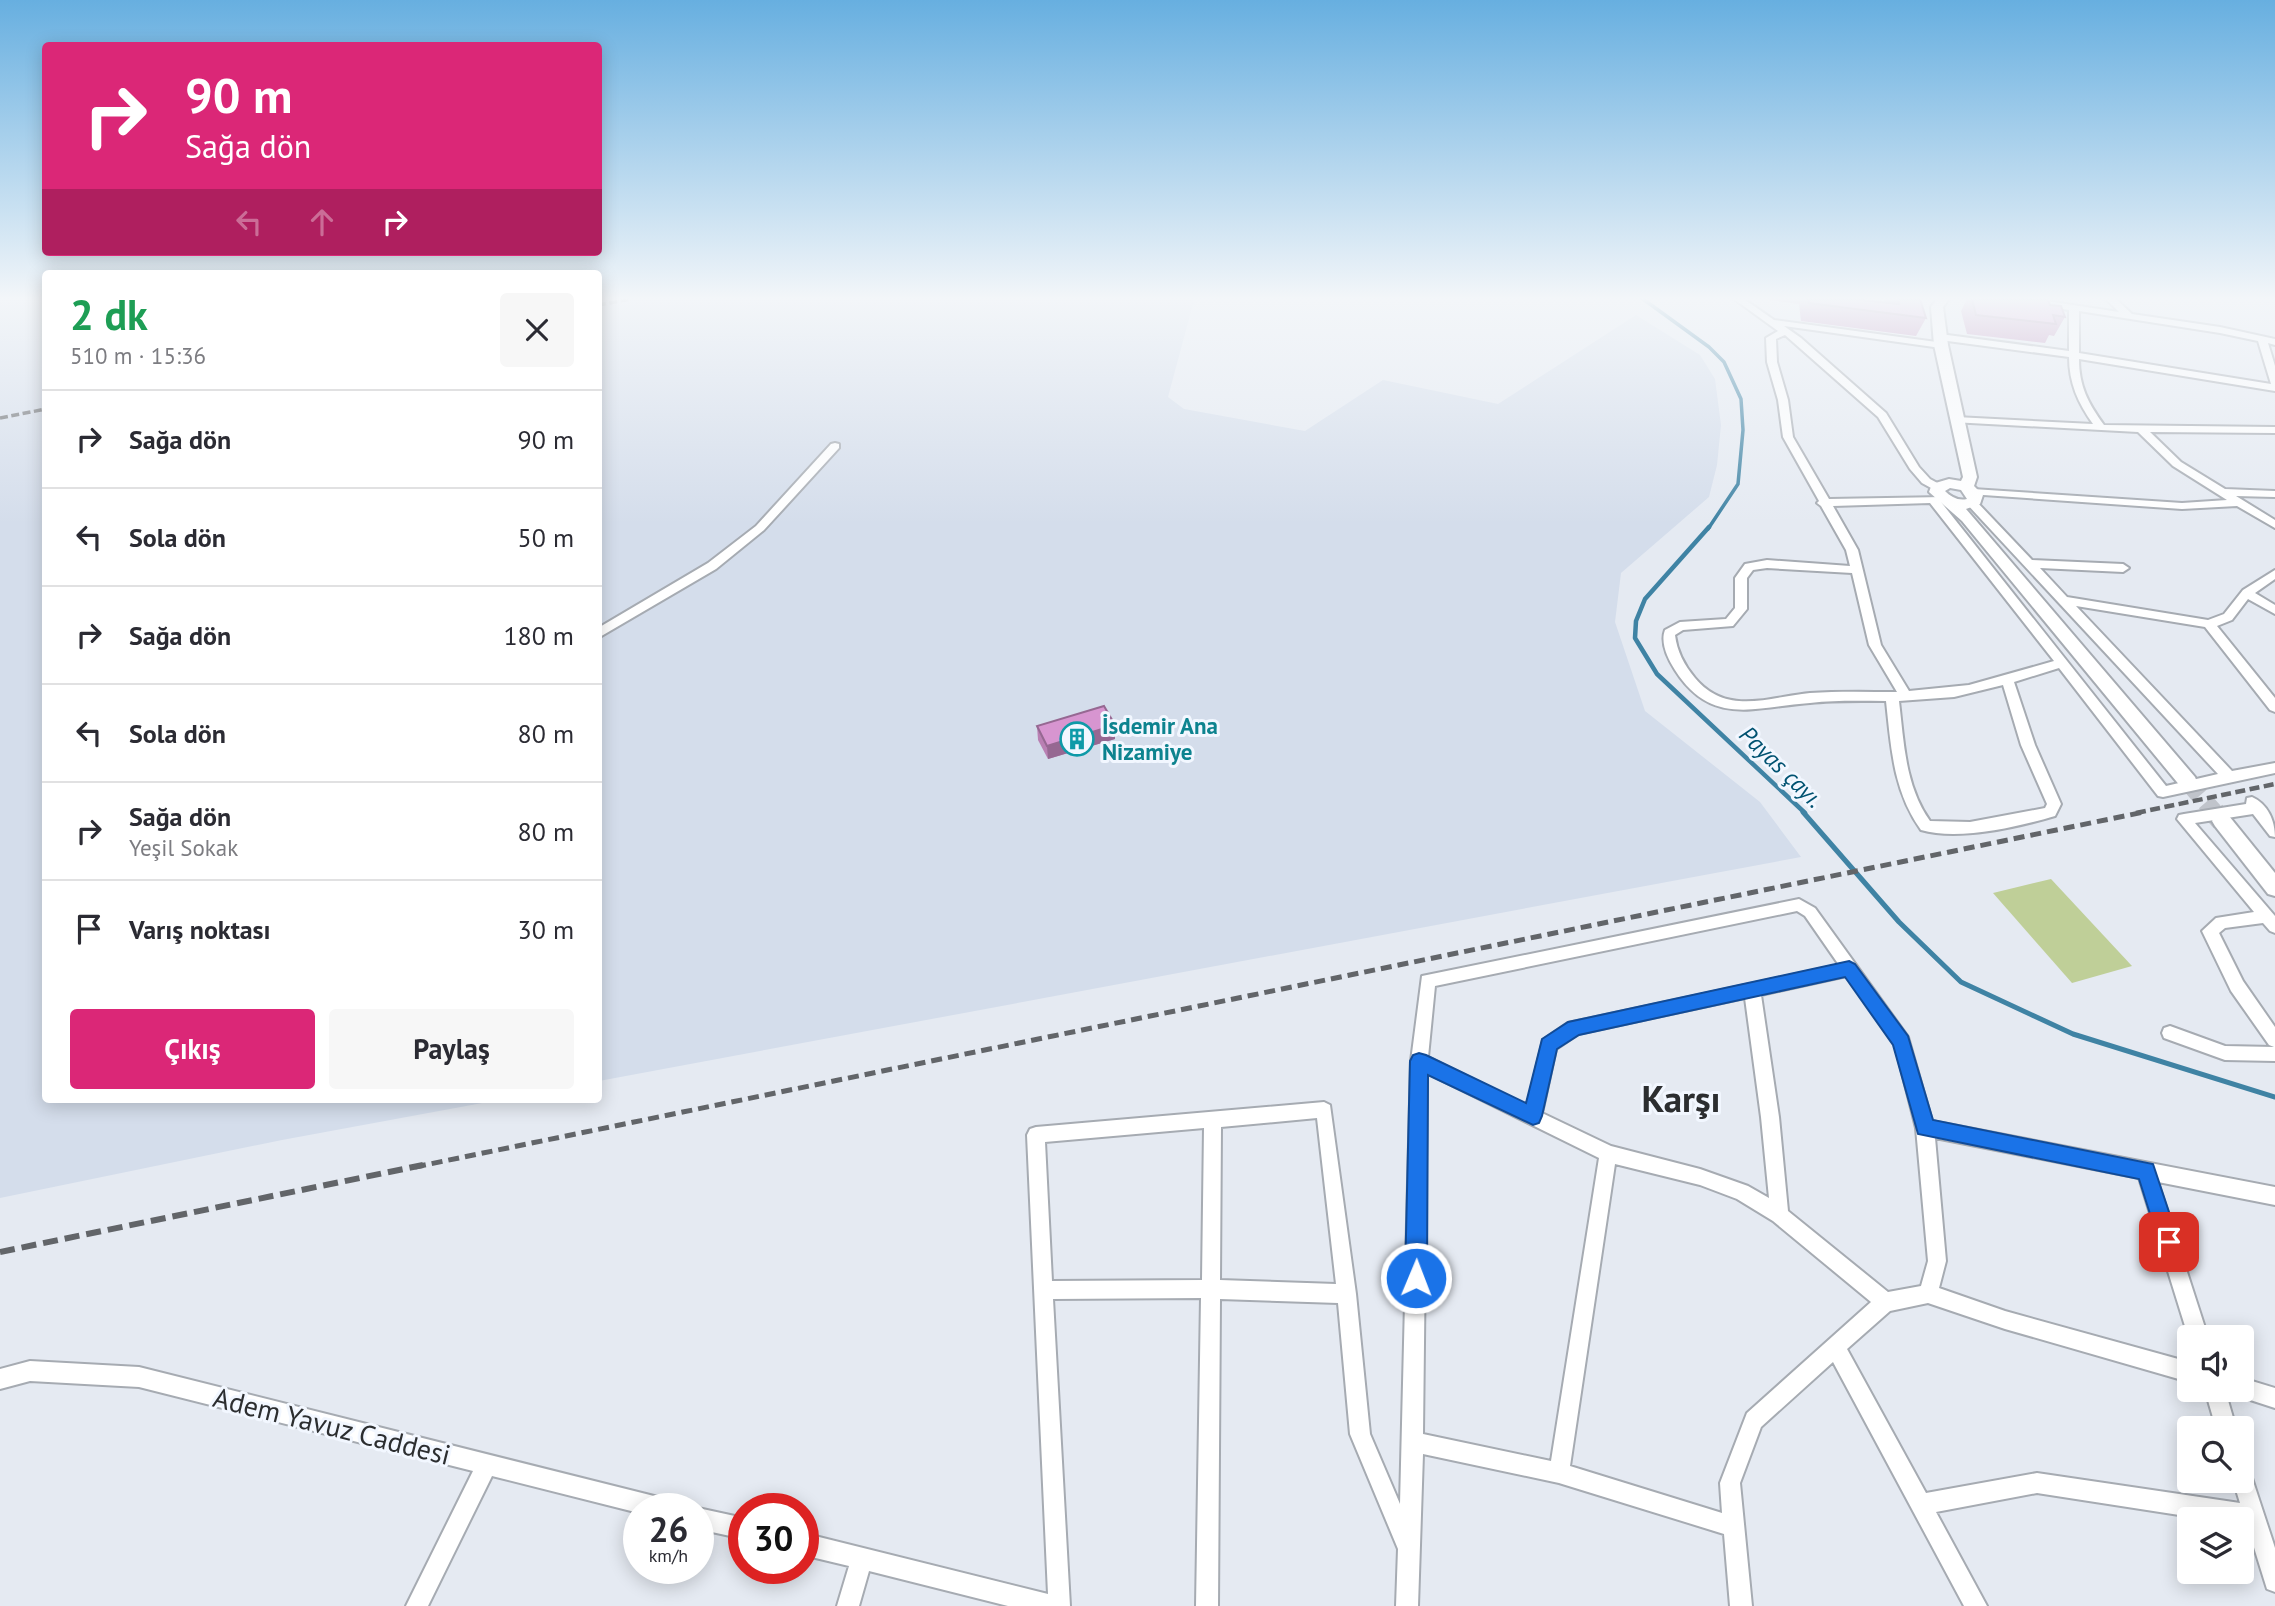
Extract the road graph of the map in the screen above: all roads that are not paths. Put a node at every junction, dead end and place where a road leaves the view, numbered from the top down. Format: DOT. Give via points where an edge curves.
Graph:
graph roads {
  1 [pos="1775,374"];
  2 [pos="1835,374"];
  3 [pos="1947,374"];
  4 [pos="2074,374"];
  5 [pos="2201,374"];
  6 [pos="2275,385"];
  7 [pos="1956,420"];
  8 [pos="2101,428"];
  9 [pos="2140,428"];
  10 [pos="2275,430"];
  11 [pos="835,446"];
  12 [pos="2220,492"];
  13 [pos="2275,494"];
  14 [pos="1941,496"];
  15 [pos="1969,501"];
  16 [pos="1823,503"];
  17 [pos="2237,503"];
  18 [pos="2275,525"];
  19 [pos="2030,564"];
  20 [pos="2123,568"];
  21 [pos="1858,570"];
  22 [pos="2275,574"];
  23 [pos="2247,593"];
  24 [pos="2062,600"];
  25 [pos="2275,610"];
  26 [pos="2209,624"];
  27 [pos="602,632"];
  28 [pos="2062,663"];
  29 [pos="2007,679"];
  30 [pos="1898,696"];
  31 [pos="2275,707"];
  32 [pos="2275,768"];
  33 [pos="2229,777"];
  34 [pos="2188,782"];
  35 [pos="2222,821"];
  36 [pos="2275,832"];
  37 [pos="2275,888"];
  38 [pos="2271,922"];
  39 [pos="1849,969"];
  40 [pos="1752,990"];
  41 [pos="2171,1033"];
  42 [pos="2275,1040"];
  43 [pos="2275,1054"];
  44 [pos="1419,1061"];
  45 [pos="1533,1116"];
  46 [pos="1213,1120"];
  47 [pos="1925,1128"];
  48 [pos="1608,1154"];
  49 [pos="2146,1171"];
  50 [pos="2275,1196"];
  51 [pos="1779,1214"];
  52 [pos="1211,1289"];
  53 [pos="1044,1290"];
  54 [pos="1347,1294"];
  55 [pos="1928,1294"];
  56 [pos="1885,1302"];
  57 [pos="2194,1325"];
  58 [pos="1835,1347"];
  59 [pos="2177,1369"];
  60 [pos="0,1379"];
  61 [pos="2254,1392"];
  62 [pos="2275,1398"];
  63 [pos="1413,1441"];
  64 [pos="487,1465"];
  65 [pos="1559,1473"];
  66 [pos="623,1498"];
  67 [pos="1921,1504"];
  68 [pos="2195,1507"];
  69 [pos="2254,1516"];
  70 [pos="1734,1527"];
  71 [pos="819,1548"];
  72 [pos="1409,1549"];
  73 [pos="862,1559"];
  74 [pos="2275,1581"];
  75 [pos="417,1606"];
  76 [pos="848,1606"];
  77 [pos="1051,1606"];
  78 [pos="1059,1606"];
  79 [pos="1207,1606"];
  80 [pos="1407,1606"];
  81 [pos="1741,1606"];
  82 [pos="1976,1606"];
  1 -- 16 [label="street" via="1788,437"];
  2 -- 14 [label="street" via="1882,415 1915,469"];
  3 -- 7 [label="street"];
  4 -- 8 [label="street" via="2086,407"];
  5 -- 6 [label="street"];
  7 -- 8 [label="street"];
  7 -- 15 [label="street" via="1970,477"];
  8 -- 9 [label="street"];
  9 -- 10 [label="street"];
  9 -- 12 [label="street" via="2177,464"];
  11 -- 27 [label="street" via="760,528 712,566"];
  12 -- 13 [label="street"];
  12 -- 17 [label="street"];
  14 -- 15 [label="street"];
  14 -- 15 [label="street" via="1949,483"];
  14 -- 16 [label="street"];
  14 -- 28 [label="street"];
  15 -- 17 [label="street"];
  15 -- 19 [label="street"];
  15 -- 34 [label="street"];
  16 -- 21 [label="street" via="1846,536"];
  17 -- 18 [label="street"];
  19 -- 20 [label="street"];
  19 -- 24 [label="street"];
  21 -- 30 [label="street" via="1875,645"];
  21 -- 30 [label="street" via="1768,564 1749,567 1741,578 1741,609 1729,623 1680,626 1672,629 1669,639 1680,667 1718,702 1741,706 1823,696"];
  22 -- 23 [label="street"];
  23 -- 25 [label="street"];
  23 -- 26 [label="street" via="2228,617"];
  24 -- 26 [label="street"];
  24 -- 33 [label="street"];
  26 -- 31 [label="street"];
  28 -- 29 [label="street"];
  28 -- 33 [label="street" via="2163,792"];
  29 -- 30 [label="street" via="1953,693"];
  29 -- 30 [label="street" via="2028,745 2054,804 2050,812 1950,828 1927,826 1914,811 1905,783"];
  32 -- 33 [label="street"];
  35 -- 37 [label="street"];
  36 -- 38 [label="street" via="2254,804 2184,819"];
  38 -- 42 [label="street" via="2221,922 2210,931 2237,986"];
  39 -- 40 [label="street"];
  39 -- 44 [label="street" via="1810,912 1791,905 1441,978 1428,981"];
  39 -- 47 [label="street" via="1902,1041"];
  40 -- 45 [label="street" via="1574,1028 1549,1045"];
  40 -- 51 [label="street"];
  41 -- 43 [label="street" via="2225,1052"];
  44 -- 45 [label="street"];
  44 -- 63 [label="street"];
  45 -- 48 [label="street"];
  46 -- 52 [label="street"];
  46 -- 53 [label="street" via="1036,1135"];
  46 -- 54 [label="street" via="1324,1110"];
  47 -- 49 [label="street"];
  47 -- 55 [label="street" via="1937,1261"];
  48 -- 51 [label="street" via="1700,1177 1742,1192"];
  48 -- 65 [label="street"];
  49 -- 50 [label="street"];
  49 -- 57 [label="street"];
  51 -- 56 [label="street"];
  52 -- 53 [label="street"];
  52 -- 54 [label="street"];
  52 -- 79 [label="street"];
  53 -- 78 [label="street"];
  54 -- 72 [label="street" via="1360,1434"];
  55 -- 56 [label="street"];
  55 -- 59 [label="street"];
  56 -- 58 [label="street"];
  58 -- 67 [label="street"];
  58 -- 70 [label="street" via="1754,1420 1730,1483"];
  60 -- 64 [label="street, Adem Yavuz Caddesi" via="30,1370 139,1377"];
  61 -- 62 [label="street"];
  63 -- 65 [label="street"];
  63 -- 72 [label="street"];
  64 -- 66 [label="street, Adem Yavuz Caddesi"];
  64 -- 75 [label="street"];
  65 -- 70 [label="street"];
  67 -- 68 [label="street" via="2037,1483"];
  67 -- 82 [label="street"];
  69 -- 74 [label="street"];
  70 -- 81 [label="street"];
  71 -- 73 [label="street"];
  72 -- 80 [label="street"];
  73 -- 76 [label="street"];
  73 -- 77 [label="street"];
}
